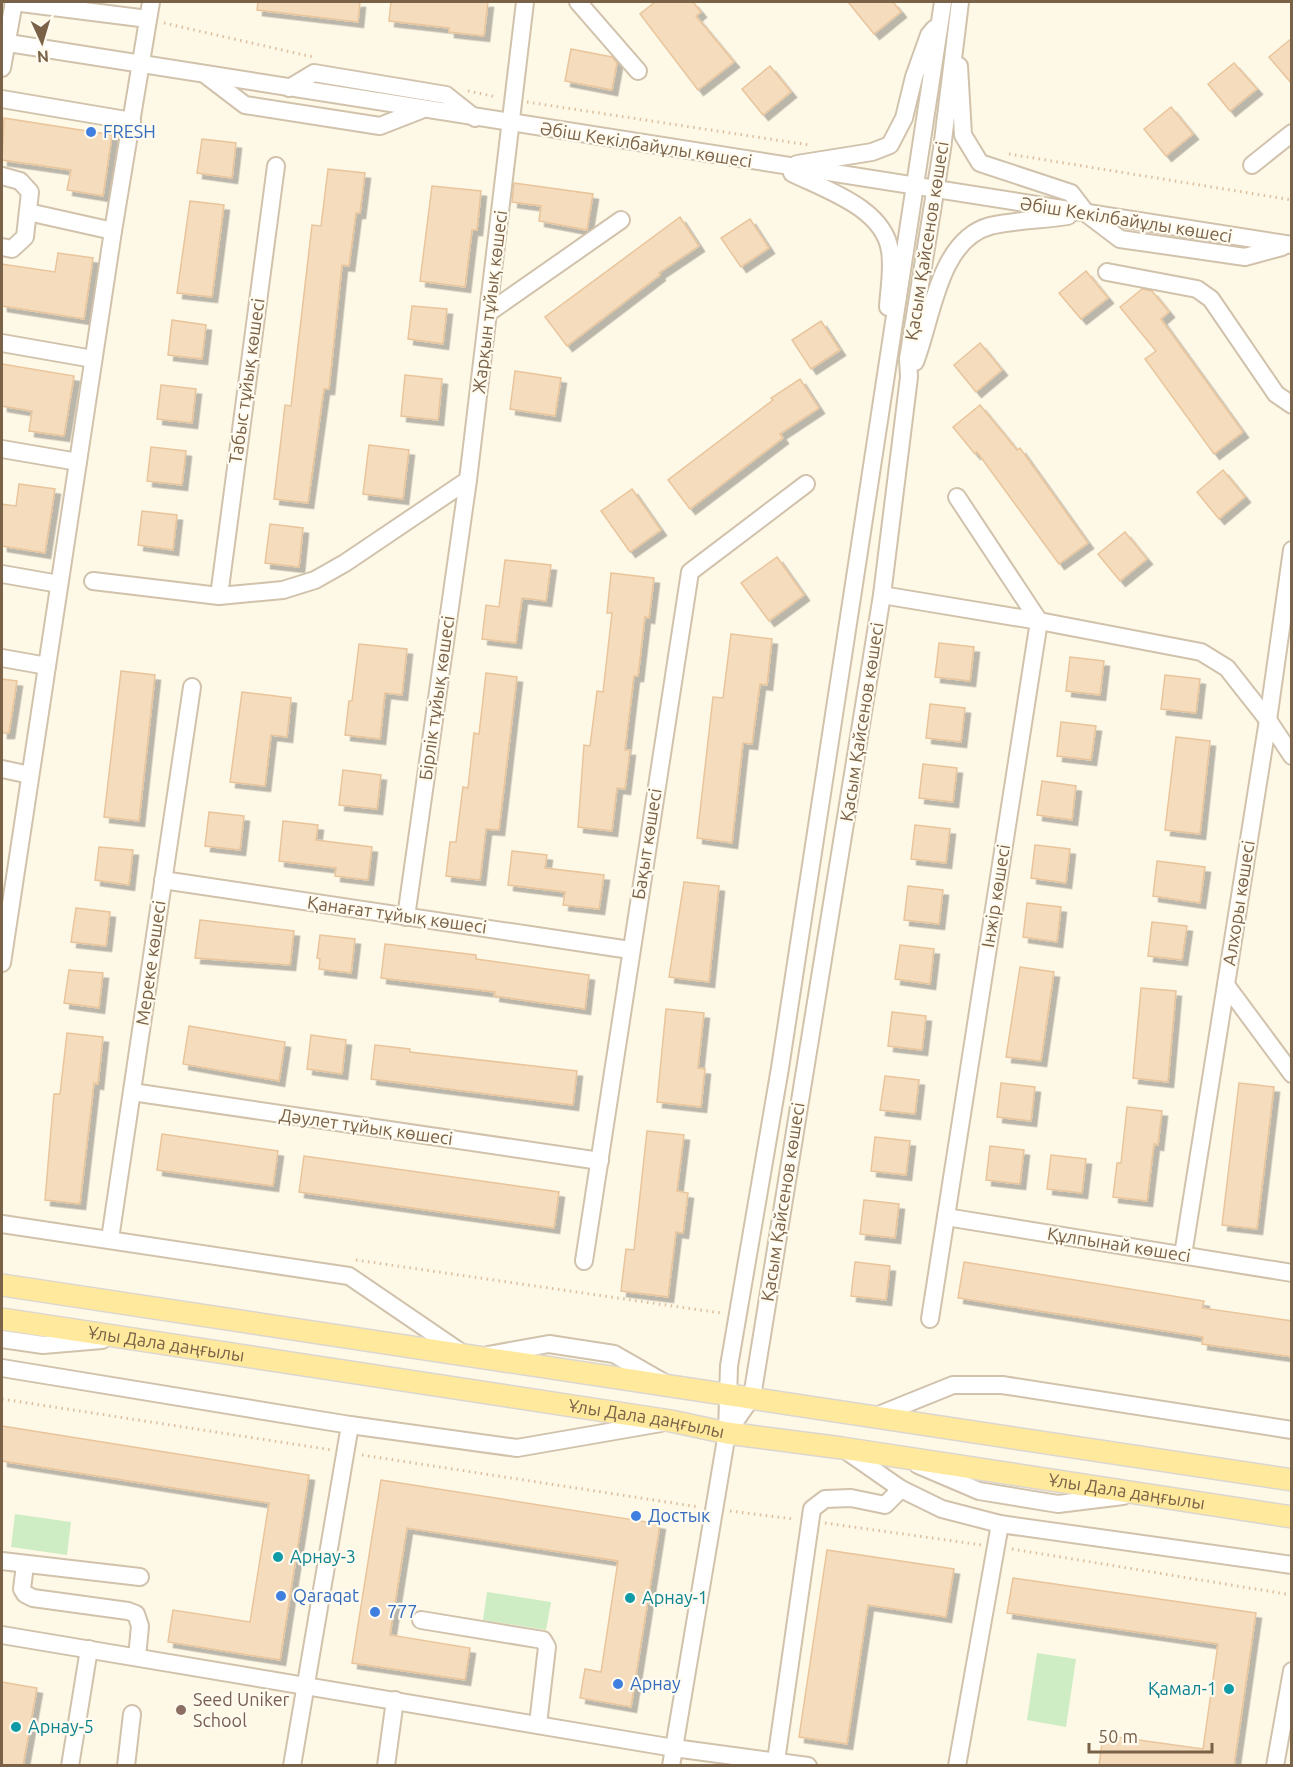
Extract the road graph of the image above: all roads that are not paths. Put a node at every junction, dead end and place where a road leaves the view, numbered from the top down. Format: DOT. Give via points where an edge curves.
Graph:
graph roads {
  1 [pos="14,2"];
  2 [pos="151,2"];
  3 [pos="525,2"];
  4 [pos="578,2"];
  5 [pos="943,2"];
  6 [pos="960,2"];
  7 [pos="148,19"];
  8 [pos="939,24"];
  9 [pos="956,38"];
  10 [pos="4,43"];
  11 [pos="140,64"];
  12 [pos="2,68"];
  13 [pos="638,71"];
  14 [pos="206,75"];
  15 [pos="289,88"];
  16 [pos="2,99"];
  17 [pos="422,110"];
  18 [pos="476,118"];
  19 [pos="132,121"];
  20 [pos="512,124"];
  21 [pos="1292,133"];
  22 [pos="1252,165"];
  23 [pos="276,166"];
  24 [pos="777,166"];
  25 [pos="2,176"];
  26 [pos="915,188"];
  27 [pos="934,190"];
  28 [pos="28,212"];
  29 [pos="1087,214"];
  30 [pos="621,220"];
  31 [pos="113,231"];
  32 [pos="1291,245"];
  33 [pos="2,247"];
  34 [pos="1107,272"];
  35 [pos="488,313"];
  36 [pos="2,344"];
  37 [pos="93,359"];
  38 [pos="888,365"];
  39 [pos="909,377"];
  40 [pos="1292,405"];
  41 [pos="2,449"];
  42 [pos="78,462"];
  43 [pos="468,480"];
  44 [pos="806,484"];
  45 [pos="957,497"];
  46 [pos="1292,550"];
  47 [pos="2,574"];
  48 [pos="93,581"];
  49 [pos="59,584"];
  50 [pos="882,595"];
  51 [pos="219,596"];
  52 [pos="1039,621"];
  53 [pos="2,658"];
  54 [pos="47,666"];
  55 [pos="192,687"];
  56 [pos="1268,720"];
  57 [pos="1292,756"];
  58 [pos="2,770"];
  59 [pos="30,776"];
  60 [pos="163,880"];
  61 [pos="7,889"];
  62 [pos="406,917"];
  63 [pos="630,950"];
  64 [pos="2,963"];
  65 [pos="1226,985"];
  66 [pos="1292,1074"];
  67 [pos="132,1092"];
  68 [pos="600,1161"];
  69 [pos="946,1217"];
  70 [pos="2,1224"];
  71 [pos="110,1239"];
  72 [pos="1183,1255"];
  73 [pos="584,1261"];
  74 [pos="1292,1273"];
  75 [pos="2,1285"];
  76 [pos="2,1319"];
  77 [pos="930,1319"];
  78 [pos="125,1338"];
  79 [pos="2,1339"];
  80 [pos="472,1356"];
  81 [pos="2,1368"];
  82 [pos="728,1395"];
  83 [pos="752,1397"];
  84 [pos="876,1416"];
  85 [pos="671,1421"];
  86 [pos="350,1425"];
  87 [pos="1292,1430"];
  88 [pos="727,1433"];
  89 [pos="842,1448"];
  90 [pos="1292,1480"];
  91 [pos="901,1490"];
  92 [pos="1292,1517"];
  93 [pos="1000,1524"];
  94 [pos="2,1561"];
  95 [pos="25,1565"];
  96 [pos="1292,1565"];
  97 [pos="140,1577"];
  98 [pos="421,1620"];
  99 [pos="2,1635"];
  100 [pos="89,1649"];
  101 [pos="137,1657"];
  102 [pos="1292,1671"];
  103 [pos="308,1685"];
  104 [pos="395,1700"];
  105 [pos="132,1714"];
  106 [pos="538,1724"];
  107 [pos="674,1748"];
  108 [pos="776,1761"];
  109 [pos="70,1766"];
  110 [pos="126,1766"];
  111 [pos="292,1766"];
  112 [pos="386,1766"];
  113 [pos="671,1766"];
  114 [pos="808,1766"];
  115 [pos="957,1766"];
  116 [pos="1275,1766"];
  1 -- 7 [label="street"];
  1 -- 10 [label="street"];
  2 -- 7 [label="street"];
  3 -- 20 [label="street, Жарқын тұйық көшесі"];
  4 -- 13 [label="street"];
  5 -- 8 [label="street, Қасым Қайсенов көшесі"];
  6 -- 9 [label="street, Қасым Қайсенов көшесі"];
  7 -- 11 [label="street"];
  8 -- 24 [label="street" via="929,35 904,118 890,145 872,152"];
  8 -- 26 [label="street, Қасым Қайсенов көшесі"];
  9 -- 27 [label="street, Қасым Қайсенов көшесі"];
  9 -- 29 [label="street" via="963,135 980,163 1071,193"];
  10 -- 11 [label="street, Әбіш Кекілбайұлы көшесі"];
  10 -- 12 [label="street"];
  11 -- 14 [label="street, Әбіш Кекілбайұлы көшесі"];
  11 -- 19 [label="street"];
  14 -- 15 [label="street, Әбіш Кекілбайұлы көшесі"];
  14 -- 17 [label="street" via="245,105 380,126"];
  15 -- 17 [label="street, Әбіш Кекілбайұлы көшесі"];
  15 -- 18 [label="street" via="314,73 446,94"];
  16 -- 19 [label="street"];
  17 -- 18 [label="street, Әбіш Кекілбайұлы көшесі"];
  18 -- 20 [label="street, Әбіш Кекілбайұлы көшесі"];
  19 -- 31 [label="street"];
  20 -- 24 [label="street, Әбіш Кекілбайұлы көшесі"];
  20 -- 35 [label="street, Жарқын тұйық көшесі"];
  21 -- 22 [label="street"];
  23 -- 51 [label="street, Табыс тұйық көшесі"];
  24 -- 26 [label="street, Әбіш Кекілбайұлы көшесі"];
  24 -- 38 [label="street" via="850,202 882,227 890,251"];
  25 -- 28 [label="street" via="27,186"];
  26 -- 27 [label="street, Әбіш Кекілбайұлы көшесі"];
  26 -- 38 [label="street, Қасым Қайсенов көшесі"];
  27 -- 29 [label="street, Әбіш Кекілбайұлы көшесі"];
  27 -- 39 [label="street, Қасым Қайсенов көшесі" via="908,359"];
  28 -- 31 [label="street"];
  28 -- 33 [label="street" via="25,237 20,244 12,249"];
  29 -- 32 [label="street, Әбіш Кекілбайұлы көшесі"];
  29 -- 39 [label="street" via="989,226 970,236 941,273 924,340"];
  30 -- 35 [label="street"];
  31 -- 37 [label="street"];
  34 -- 40 [label="street" via="1197,289 1211,299 1276,394"];
  35 -- 43 [label="street, Жарқын тұйық көшесі"];
  36 -- 37 [label="street"];
  37 -- 42 [label="street"];
  38 -- 82 [label="street, Қасым Қайсенов көшесі" via="780,1068 729,1366"];
  39 -- 50 [label="street, Қасым Қайсенов көшесі"];
  41 -- 42 [label="street"];
  42 -- 49 [label="street"];
  43 -- 51 [label="street" via="315,580 283,590"];
  43 -- 62 [label="street, Бірлік тұйық көшесі"];
  44 -- 63 [label="street, Бақыт көшесі" via="690,572"];
  45 -- 52 [label="street"];
  46 -- 56 [label="street, Алхоры көшесі"];
  47 -- 49 [label="street"];
  48 -- 51 [label="street"];
  49 -- 54 [label="street"];
  50 -- 52 [label="street"];
  50 -- 83 [label="street, Қасым Қайсенов көшесі"];
  52 -- 56 [label="street" via="1201,652 1227,668"];
  52 -- 69 [label="street, Інжір көшесі"];
  53 -- 54 [label="street"];
  54 -- 59 [label="street"];
  55 -- 60 [label="street, Мереке көшесі"];
  56 -- 57 [label="street"];
  56 -- 65 [label="street, Алхоры көшесі"];
  58 -- 59 [label="street"];
  59 -- 61 [label="street"];
  60 -- 62 [label="street, Қанағат тұйық көшесі"];
  60 -- 67 [label="street, Мереке көшесі"];
  61 -- 64 [label="street"];
  62 -- 63 [label="street, Қанағат тұйық көшесі"];
  63 -- 68 [label="street, Бақыт көшесі"];
  65 -- 66 [label="street"];
  65 -- 72 [label="street, Алхоры көшесі"];
  67 -- 68 [label="street, Дәулет тұйық көшесі"];
  67 -- 71 [label="street, Мереке көшесі"];
  68 -- 73 [label="street, Бақыт көшесі"];
  69 -- 72 [label="street, Құлпынай көшесі"];
  69 -- 77 [label="street, Інжір көшесі"];
  70 -- 71 [label="street"];
  71 -- 80 [label="street" via="349,1276"];
  72 -- 74 [label="street, Құлпынай көшесі"];
  75 -- 80 [label="main road, Ұлы Дала даңғылы"];
  76 -- 78 [label="main road, Ұлы Дала даңғылы"];
  78 -- 79 [label="street" via="43,1345"];
  78 -- 85 [label="main road, Ұлы Дала даңғылы"];
  80 -- 82 [label="main road, Ұлы Дала даңғылы"];
  81 -- 86 [label="street"];
  82 -- 83 [label="main road, Ұлы Дала даңғылы"];
  82 -- 88 [label="street, Қасым Қайсенов көшесі"];
  83 -- 84 [label="main road, Ұлы Дала даңғылы"];
  83 -- 88 [label="street, Қасым Қайсенов көшесі"];
  84 -- 87 [label="street" via="953,1384 1002,1385"];
  84 -- 90 [label="main road, Ұлы Дала даңғылы"];
  85 -- 86 [label="street" via="517,1448"];
  85 -- 88 [label="main road, Ұлы Дала даңғылы"];
  86 -- 103 [label="street"];
  88 -- 89 [label="main road, Ұлы Дала даңғылы"];
  88 -- 107 [label="street, Қасым Қайсенов көшесі"];
  89 -- 91 [label="street"];
  89 -- 92 [label="main road, Ұлы Дала даңғылы"];
  91 -- 93 [label="street" via="942,1509"];
  91 -- 108 [label="street" via="885,1505 851,1498 825,1499 812,1509"];
  93 -- 96 [label="street"];
  93 -- 115 [label="street"];
  94 -- 95 [label="street"];
  95 -- 97 [label="street"];
  95 -- 101 [label="street" via="22,1589 33,1598 136,1614 140,1626"];
  98 -- 106 [label="street" via="543,1640 547,1647"];
  99 -- 100 [label="street"];
  100 -- 101 [label="street"];
  100 -- 109 [label="street"];
  101 -- 103 [label="street"];
  102 -- 116 [label="street"];
  103 -- 104 [label="street"];
  103 -- 111 [label="street"];
  104 -- 106 [label="street"];
  104 -- 112 [label="street"];
  105 -- 110 [label="street"];
  106 -- 107 [label="street"];
  107 -- 108 [label="street"];
  107 -- 113 [label="street, Қасым Қайсенов көшесі"];
  108 -- 114 [label="street"];
}
